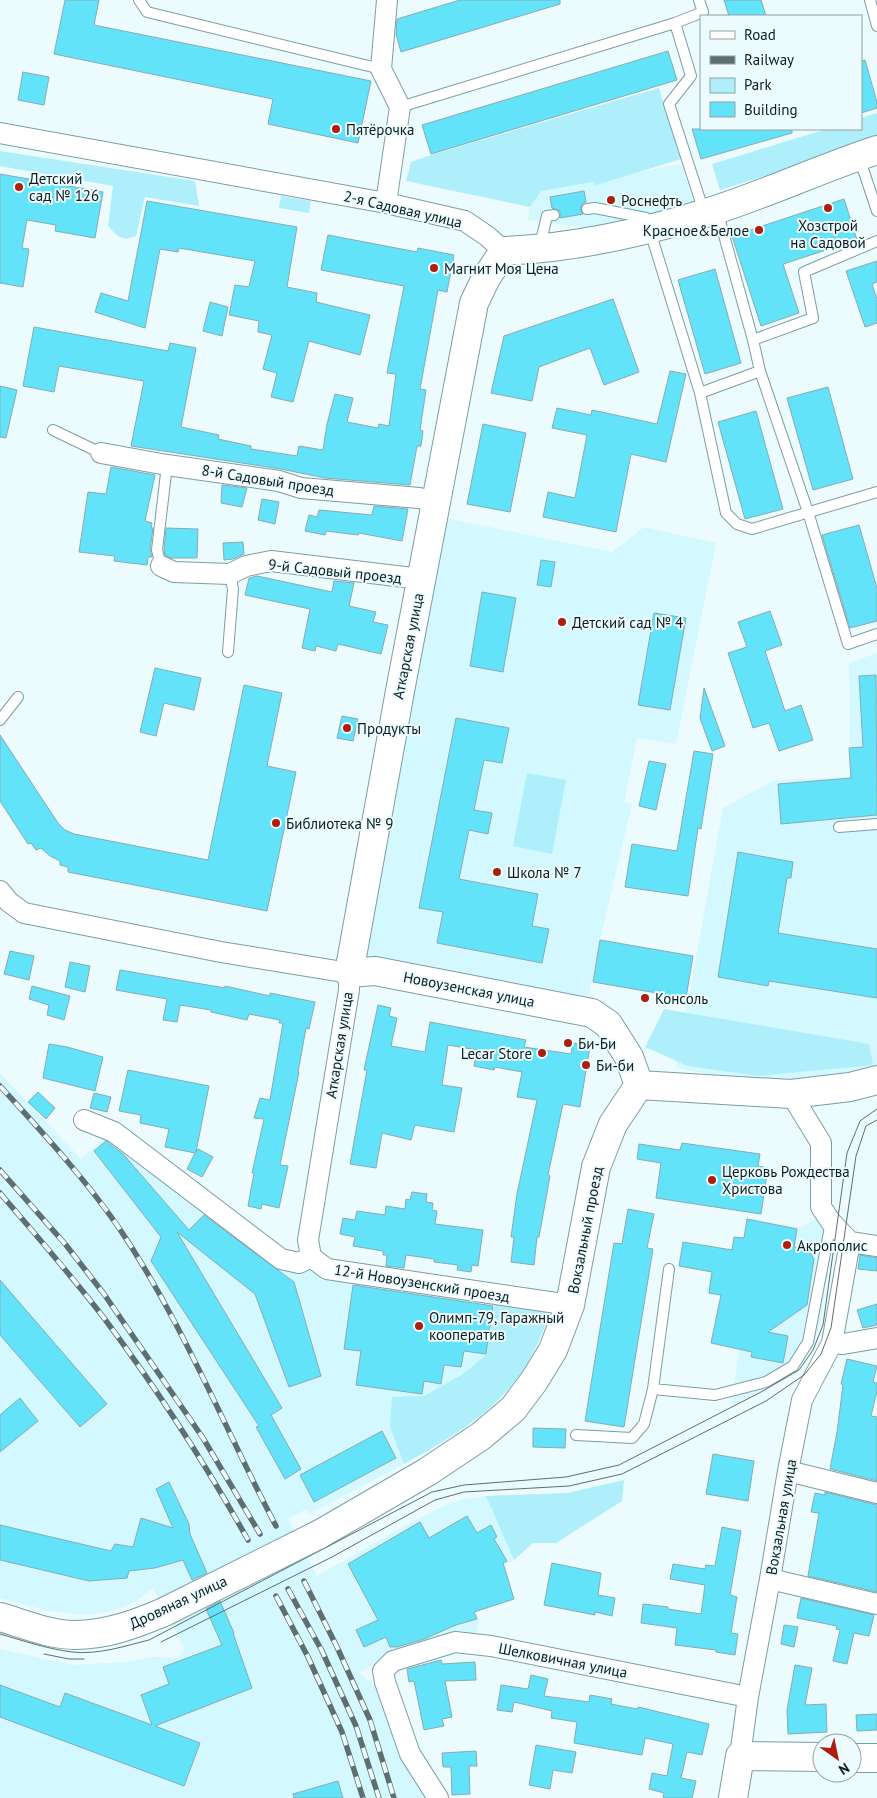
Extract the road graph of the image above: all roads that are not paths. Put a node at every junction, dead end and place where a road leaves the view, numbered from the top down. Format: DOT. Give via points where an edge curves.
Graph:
graph roads {
  1 [pos="139,0"];
  2 [pos="387,0"];
  3 [pos="699,0"];
  4 [pos="870,0"];
  5 [pos="675,23"];
  6 [pos="877,26"];
  7 [pos="381,70"];
  8 [pos="400,107"];
  9 [pos="0,133"];
  10 [pos="868,153"];
  11 [pos="386,203"];
  12 [pos="587,209"];
  13 [pos="877,210"];
  14 [pos="711,211"];
  15 [pos="554,215"];
  16 [pos="650,228"];
  17 [pos="877,241"];
  18 [pos="540,250"];
  19 [pos="504,251"];
  20 [pos="753,340"];
  21 [pos="760,371"];
  22 [pos="700,393"];
  23 [pos="53,430"];
  24 [pos="101,453"];
  25 [pos="167,465"];
  26 [pos="877,492"];
  27 [pos="436,502"];
  28 [pos="808,512"];
  29 [pos="161,566"];
  30 [pos="230,574"];
  31 [pos="421,579"];
  32 [pos="877,634"];
  33 [pos="228,652"];
  34 [pos="18,697"];
  35 [pos="0,720"];
  36 [pos="877,824"];
  37 [pos="839,827"];
  38 [pos="0,891"];
  39 [pos="350,973"];
  40 [pos="877,1080"];
  41 [pos="639,1085"];
  42 [pos="791,1094"];
  43 [pos="84,1120"];
  44 [pos="831,1222"];
  45 [pos="850,1242"];
  46 [pos="877,1246"];
  47 [pos="311,1257"];
  48 [pos="669,1269"];
  49 [pos="570,1305"];
  50 [pos="877,1338"];
  51 [pos="832,1343"];
  52 [pos="653,1389"];
  53 [pos="576,1435"];
  54 [pos="788,1471"];
  55 [pos="877,1493"];
  56 [pos="320,1534"];
  57 [pos="770,1579"];
  58 [pos="877,1604"];
  59 [pos="0,1617"];
  60 [pos="748,1697"];
  61 [pos="740,1756"];
  62 [pos="812,1757"];
  63 [pos="862,1758"];
  64 [pos="877,1758"];
  65 [pos="438,1798"];
  66 [pos="733,1798"];
  1 -- 7 [label="lane" via="147,12"];
  2 -- 7 [label="street"];
  3 -- 5 [label="lane" via="703,12"];
  4 -- 6 [label="lane"];
  5 -- 8 [label="lane"];
  5 -- 14 [label="lane" via="690,76 669,104"];
  7 -- 8 [label="street"];
  8 -- 11 [label="street"];
  9 -- 11 [label="street, 2-я Садовая улица"];
  10 -- 13 [label="lane"];
  10 -- 14 [label="main road"];
  11 -- 19 [label="street, 2-я Садовая улица" via="465,222"];
  12 -- 16 [label="lane" via="646,218"];
  14 -- 16 [label="main road"];
  14 -- 20 [label="lane"];
  15 -- 18 [label="lane" via="547,216"];
  16 -- 18 [label="main road"];
  16 -- 22 [label="lane"];
  17 -- 20 [label="lane" via="804,272 813,318"];
  18 -- 19 [label="main road"];
  19 -- 27 [label="main road, Аткарская улица" via="474,303"];
  20 -- 21 [label="lane"];
  21 -- 22 [label="lane"];
  21 -- 28 [label="lane"];
  22 -- 28 [label="lane" via="726,513 737,524 752,529"];
  23 -- 24 [label="lane"];
  24 -- 25 [label="street, 8-й Садовый проезд"];
  25 -- 27 [label="street, 8-й Садовый проезд" via="279,481 301,488"];
  25 -- 29 [label="lane" via="157,550"];
  26 -- 28 [label="lane"];
  27 -- 31 [label="main road, Аткарская улица"];
  28 -- 32 [label="lane" via="848,644"];
  29 -- 30 [label="street, 9-й Садовый проезд" via="174,572"];
  30 -- 31 [label="street, 9-й Садовый проезд" via="246,566 271,561"];
  30 -- 33 [label="lane" via="233,589"];
  31 -- 39 [label="main road, Аткарская улица"];
  34 -- 35 [label="lane"];
  36 -- 37 [label="lane"];
  38 -- 39 [label="street, Новоузенская улица" via="24,913 221,952"];
  39 -- 41 [label="main road, Новоузенская улица" via="375,971 592,1013 608,1024 629,1056"];
  39 -- 47 [label="street, Аткарская улица" via="308,1240"];
  40 -- 42 [label="main road" via="850,1087"];
  41 -- 42 [label="main road"];
  41 -- 49 [label="main road, Вокзальный проезд" via="613,1124 596,1167"];
  42 -- 44 [label="street" via="821,1143 821,1207"];
  43 -- 47 [label="street" via="114,1132 281,1259 299,1263"];
  44 -- 45 [label="street"];
  44 -- 52 [label="lane" via="808,1342 793,1366 766,1382 715,1395"];
  45 -- 46 [label="street"];
  45 -- 51 [label="street, Вокзальная улица"];
  47 -- 49 [label="street, 12-й Новоузенский проезд" via="327,1269"];
  48 -- 52 [label="lane"];
  49 -- 56 [label="main road, Вокзальный проезд" via="553,1350 513,1409 481,1436 427,1472"];
  50 -- 51 [label="street"];
  51 -- 54 [label="street, Вокзальная улица" via="802,1400"];
  52 -- 53 [label="lane" via="644,1424 632,1438"];
  54 -- 55 [label="street"];
  54 -- 57 [label="street, Вокзальная улица"];
  56 -- 59 [label="main road, Дровяная улица, bridge" via="164,1612 116,1630 75,1635"];
  57 -- 58 [label="street"];
  57 -- 60 [label="street, Вокзальная улица"];
  60 -- 61 [label="street, Вокзальная улица"];
  60 -- 65 [label="street, Шелковичная улица" via="491,1646 455,1642 393,1661 383,1671 410,1754"];
  61 -- 62 [label="main road"];
  61 -- 66 [label="main road, Вокзальная улица"];
  63 -- 64 [label="main road"];
}
